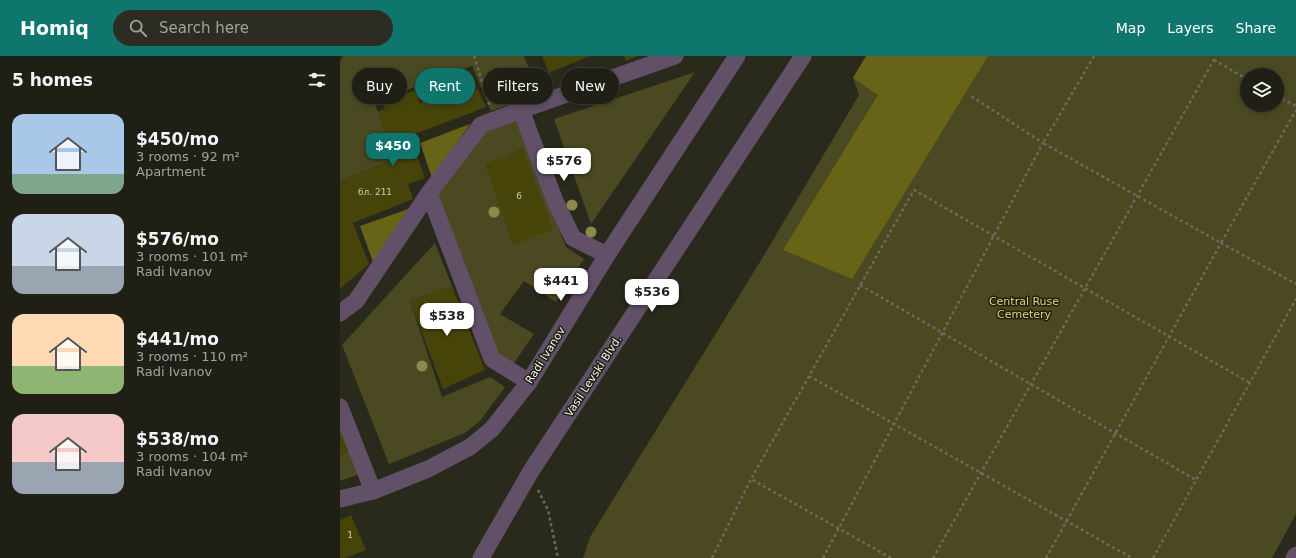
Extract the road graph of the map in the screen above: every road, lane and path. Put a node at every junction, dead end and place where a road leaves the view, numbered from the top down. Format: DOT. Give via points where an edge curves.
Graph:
graph roads {
  1 [pos="474,56"];
  2 [pos="675,56"];
  3 [pos="803,56"];
  4 [pos="1094,56"];
  5 [pos="1216,56"];
  6 [pos="733,57"];
  7 [pos="1214,60"];
  8 [pos="1240,75"];
  9 [pos="971,96"];
  10 [pos="1284,100"];
  11 [pos="1296,106"];
  12 [pos="522,110"];
  13 [pos="1296,110"];
  14 [pos="494,120"];
  15 [pos="1043,143"];
  16 [pos="429,193"];
  17 [pos="1137,196"];
  18 [pos="993,236"];
  19 [pos="1221,243"];
  20 [pos="607,254"];
  21 [pos="1296,284"];
  22 [pos="860,285"];
  23 [pos="1085,289"];
  24 [pos="1296,299"];
  25 [pos="340,313"];
  26 [pos="942,333"];
  27 [pos="1169,338"];
  28 [pos="809,376"];
  29 [pos="529,382"];
  30 [pos="1250,383"];
  31 [pos="1031,384"];
  32 [pos="340,407"];
  33 [pos="894,424"];
  34 [pos="1116,433"];
  35 [pos="530,471"];
  36 [pos="981,473"];
  37 [pos="751,479"];
  38 [pos="1196,480"];
  39 [pos="373,491"];
  40 [pos="340,499"];
  41 [pos="1067,521"];
  42 [pos="839,528"];
  43 [pos="1296,555"];
  44 [pos="481,558"];
  45 [pos="558,558"];
  46 [pos="712,558"];
  47 [pos="824,558"];
  48 [pos="891,558"];
  49 [pos="933,558"];
  50 [pos="1046,558"];
  51 [pos="1132,558"];
  52 [pos="1153,558"];
  53 [pos="1294,558"];
  1 -- 14 [label="path"];
  2 -- 12 [label="street"];
  3 -- 35 [label="street, Vasil Levski Blvd."];
  4 -- 15 [label="path"];
  5 -- 7 [label="path"];
  6 -- 20 [label="street, Radi Ivanov"];
  7 -- 8 [label="path"];
  7 -- 17 [label="path"];
  9 -- 15 [label="path"];
  10 -- 11 [label="path"];
  12 -- 14 [label="street"];
  12 -- 20 [label="street" via="555,201 573,238"];
  13 -- 19 [label="path"];
  14 -- 16 [label="street" via="481,125"];
  15 -- 17 [label="path"];
  15 -- 18 [label="path"];
  16 -- 25 [label="street" via="356,301"];
  16 -- 29 [label="street" via="492,359"];
  17 -- 19 [label="path"];
  17 -- 23 [label="path"];
  18 -- 22 [label="path" via="914,190"];
  18 -- 23 [label="path"];
  18 -- 26 [label="path"];
  19 -- 21 [label="path"];
  19 -- 27 [label="path"];
  20 -- 29 [label="street, Radi Ivanov"];
  22 -- 26 [label="path"];
  22 -- 28 [label="path"];
  23 -- 27 [label="path"];
  23 -- 31 [label="path"];
  24 -- 30 [label="path"];
  26 -- 31 [label="path"];
  26 -- 33 [label="path"];
  27 -- 30 [label="path"];
  27 -- 34 [label="path"];
  28 -- 33 [label="path"];
  28 -- 37 [label="path"];
  29 -- 39 [label="street, Radi Ivanov" via="492,429 470,447 428,469"];
  30 -- 38 [label="path"];
  31 -- 34 [label="path"];
  31 -- 36 [label="path"];
  32 -- 39 [label="street"];
  33 -- 36 [label="path"];
  33 -- 42 [label="path"];
  34 -- 38 [label="path"];
  34 -- 41 [label="path"];
  35 -- 44 [label="street, Vasil Levski Blvd."];
  35 -- 45 [label="path" via="548,510"];
  36 -- 41 [label="path"];
  36 -- 49 [label="path"];
  37 -- 42 [label="path"];
  37 -- 46 [label="path"];
  38 -- 52 [label="path"];
  39 -- 40 [label="street, Radi Ivanov"];
  41 -- 50 [label="path"];
  41 -- 51 [label="path"];
  42 -- 47 [label="path"];
  42 -- 48 [label="path"];
  43 -- 53 [label="street"];
}
